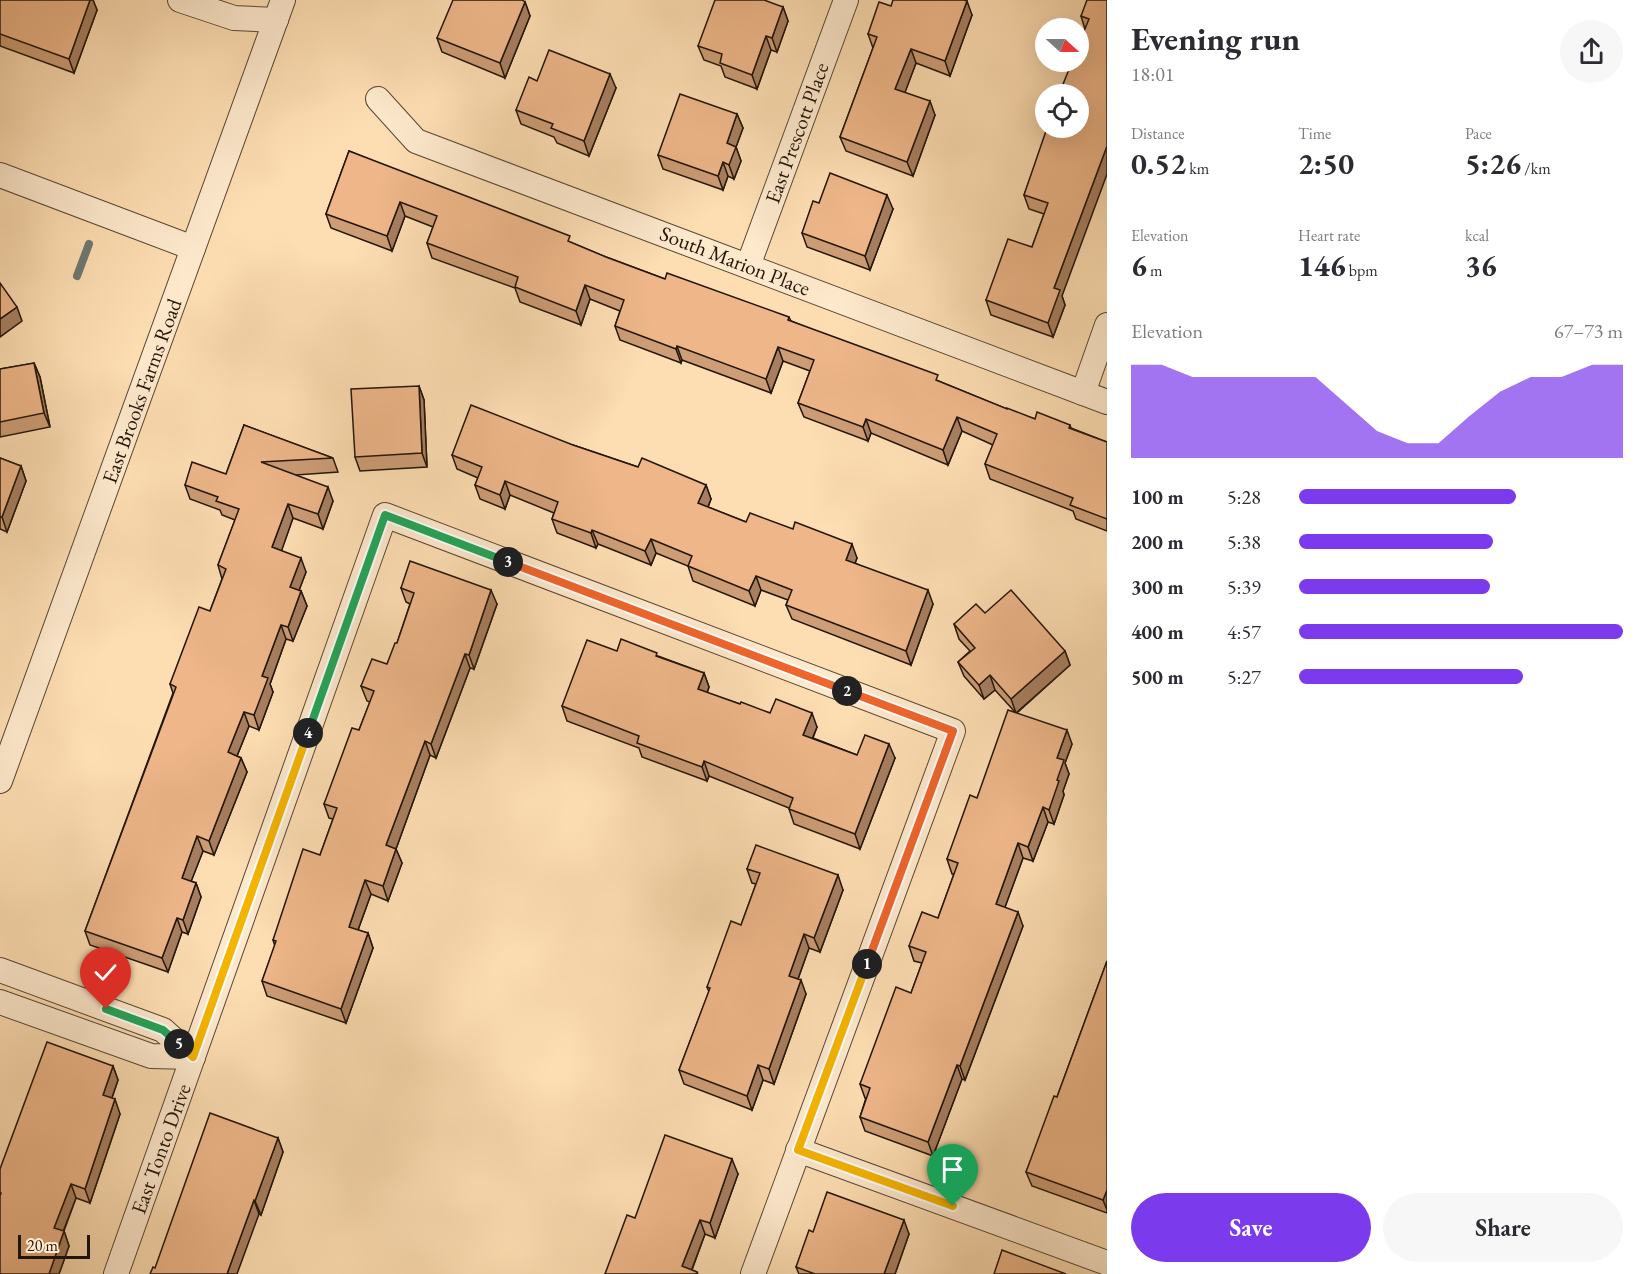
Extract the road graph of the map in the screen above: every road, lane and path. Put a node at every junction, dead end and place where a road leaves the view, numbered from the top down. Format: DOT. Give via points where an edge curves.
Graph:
graph roads {
  1 [pos="180,0"];
  2 [pos="248,0"];
  3 [pos="846,0"];
  4 [pos="280,10"];
  5 [pos="378,99"];
  6 [pos="0,175"];
  7 [pos="193,248"];
  8 [pos="748,266"];
  9 [pos="1107,325"];
  10 [pos="1083,393"];
  11 [pos="1107,402"];
  12 [pos="0,781"];
  13 [pos="0,970"];
  14 [pos="73,996"];
  15 [pos="0,1002"];
  16 [pos="62,1025"];
  17 [pos="193,1057"];
  18 [pos="798,1150"];
  19 [pos="1107,1263"];
  20 [pos="116,1274"];
  21 [pos="753,1274"];
  1 -- 4 [label="street" via="234,18"];
  2 -- 4 [label="street"];
  3 -- 8 [label="street, East Prescott Place"];
  4 -- 7 [label="street, East Brooks Farms Road"];
  5 -- 8 [label="street, South Marion Place" via="416,141"];
  6 -- 7 [label="street"];
  7 -- 12 [label="street, East Brooks Farms Road"];
  8 -- 10 [label="street, South Marion Place"];
  9 -- 10 [label="street"];
  10 -- 11 [label="street, South Marion Place"];
  13 -- 14 [label="street"];
  14 -- 16 [label="street"];
  14 -- 17 [label="street" via="163,1030"];
  15 -- 16 [label="street"];
  16 -- 17 [label="street" via="151,1056"];
  17 -- 18 [label="street, East Tonto Drive" via="385,515 953,731"];
  17 -- 20 [label="street, East Tonto Drive"];
  18 -- 19 [label="street"];
  18 -- 21 [label="street"];
}
